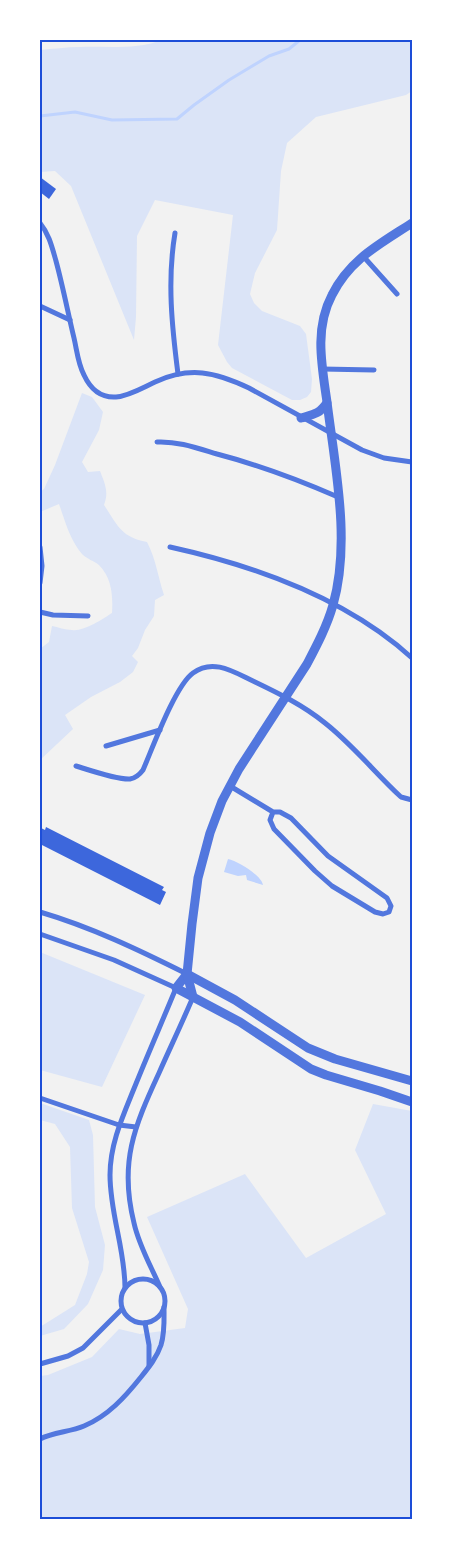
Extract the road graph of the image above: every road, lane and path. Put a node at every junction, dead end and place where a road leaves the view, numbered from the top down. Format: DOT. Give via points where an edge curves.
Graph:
graph roads {
  1 [pos="40,223"];
  2 [pos="412,223"];
  3 [pos="175,234"];
  4 [pos="362,256"];
  5 [pos="397,294"];
  6 [pos="40,306"];
  7 [pos="70,320"];
  8 [pos="322,369"];
  9 [pos="374,370"];
  10 [pos="178,374"];
  11 [pos="327,403"];
  12 [pos="302,418"];
  13 [pos="330,434"];
  14 [pos="157,442"];
  15 [pos="412,462"];
  16 [pos="338,497"];
  17 [pos="40,547"];
  18 [pos="170,547"];
  19 [pos="40,583"];
  20 [pos="333,604"];
  21 [pos="40,612"];
  22 [pos="88,616"];
  23 [pos="412,658"];
  24 [pos="286,697"];
  25 [pos="160,730"];
  26 [pos="106,746"];
  27 [pos="76,766"];
  28 [pos="230,786"];
  29 [pos="412,800"];
  30 [pos="272,812"];
  31 [pos="40,912"];
  32 [pos="40,934"];
  33 [pos="187,974"];
  34 [pos="176,988"];
  35 [pos="193,997"];
  36 [pos="412,1081"];
  37 [pos="40,1098"];
  38 [pos="412,1102"];
  39 [pos="119,1125"];
  40 [pos="136,1127"];
  41 [pos="160,1287"];
  42 [pos="125,1288"];
  43 [pos="164,1307"];
  44 [pos="122,1309"];
  45 [pos="145,1324"];
  46 [pos="40,1364"];
  47 [pos="148,1367"];
  48 [pos="40,1439"];
  1 -- 7 [label="street" via="51,242"];
  2 -- 4 [label="street"];
  3 -- 10 [label="street" via="171,304"];
  4 -- 5 [label="street"];
  4 -- 8 [label="street" via="342,279 326,307 320,336"];
  6 -- 7 [label="street"];
  7 -- 10 [label="street" via="84,375 94,390 102,395 127,395"];
  8 -- 9 [label="street"];
  8 -- 11 [label="street"];
  10 -- 12 [label="street" via="222,376"];
  11 -- 12 [label="street" via="316,414"];
  11 -- 13 [label="street"];
  12 -- 13 [label="street"];
  13 -- 15 [label="street" via="373,454"];
  13 -- 16 [label="street"];
  14 -- 16 [label="street" via="184,444 260,466"];
  16 -- 20 [label="street" via="340,548"];
  17 -- 19 [label="street"];
  18 -- 20 [label="street" via="248,568"];
  20 -- 23 [label="street" via="380,632"];
  20 -- 24 [label="street" via="316,648"];
  21 -- 22 [label="street"];
  24 -- 25 [label="street" via="225,668 206,666 186,679"];
  24 -- 28 [label="street"];
  24 -- 29 [label="street" via="324,722 401,797"];
  25 -- 26 [label="street"];
  25 -- 27 [label="street" via="143,770 135,777 119,778"];
  28 -- 30 [label="street"];
  28 -- 33 [label="street" via="210,834 198,878"];
  30 -- 30 [label="street" via="291,818 328,856 387,898 390,910 383,914 375,912 325,880 274,829 270,820"];
  31 -- 33 [label="street" via="118,941"];
  32 -- 34 [label="street" via="114,960"];
  33 -- 34 [label="street"];
  33 -- 35 [label="street"];
  33 -- 36 [label="street" via="235,1000 308,1048"];
  34 -- 35 [label="street"];
  34 -- 39 [label="street"];
  35 -- 38 [label="street" via="240,1022 311,1069"];
  35 -- 40 [label="street"];
  37 -- 39 [label="street"];
  39 -- 40 [label="street"];
  39 -- 42 [label="street" via="111,1155 110,1176 112,1211 123,1255"];
  40 -- 41 [label="street" via="128,1166 129,1198 138,1238"];
  41 -- 42 [label="street" via="142,1279 132,1281"];
  41 -- 43 [label="street" via="165,1298"];
  42 -- 44 [label="street" via="120,1301"];
  43 -- 45 [label="street" via="158,1318"];
  43 -- 47 [label="street" via="162,1339"];
  44 -- 45 [label="street" via="131,1320"];
  44 -- 46 [label="street" via="82,1348"];
  45 -- 47 [label="street" via="149,1345"];
  47 -- 48 [label="street" via="104,1416 81,1428"];
}
